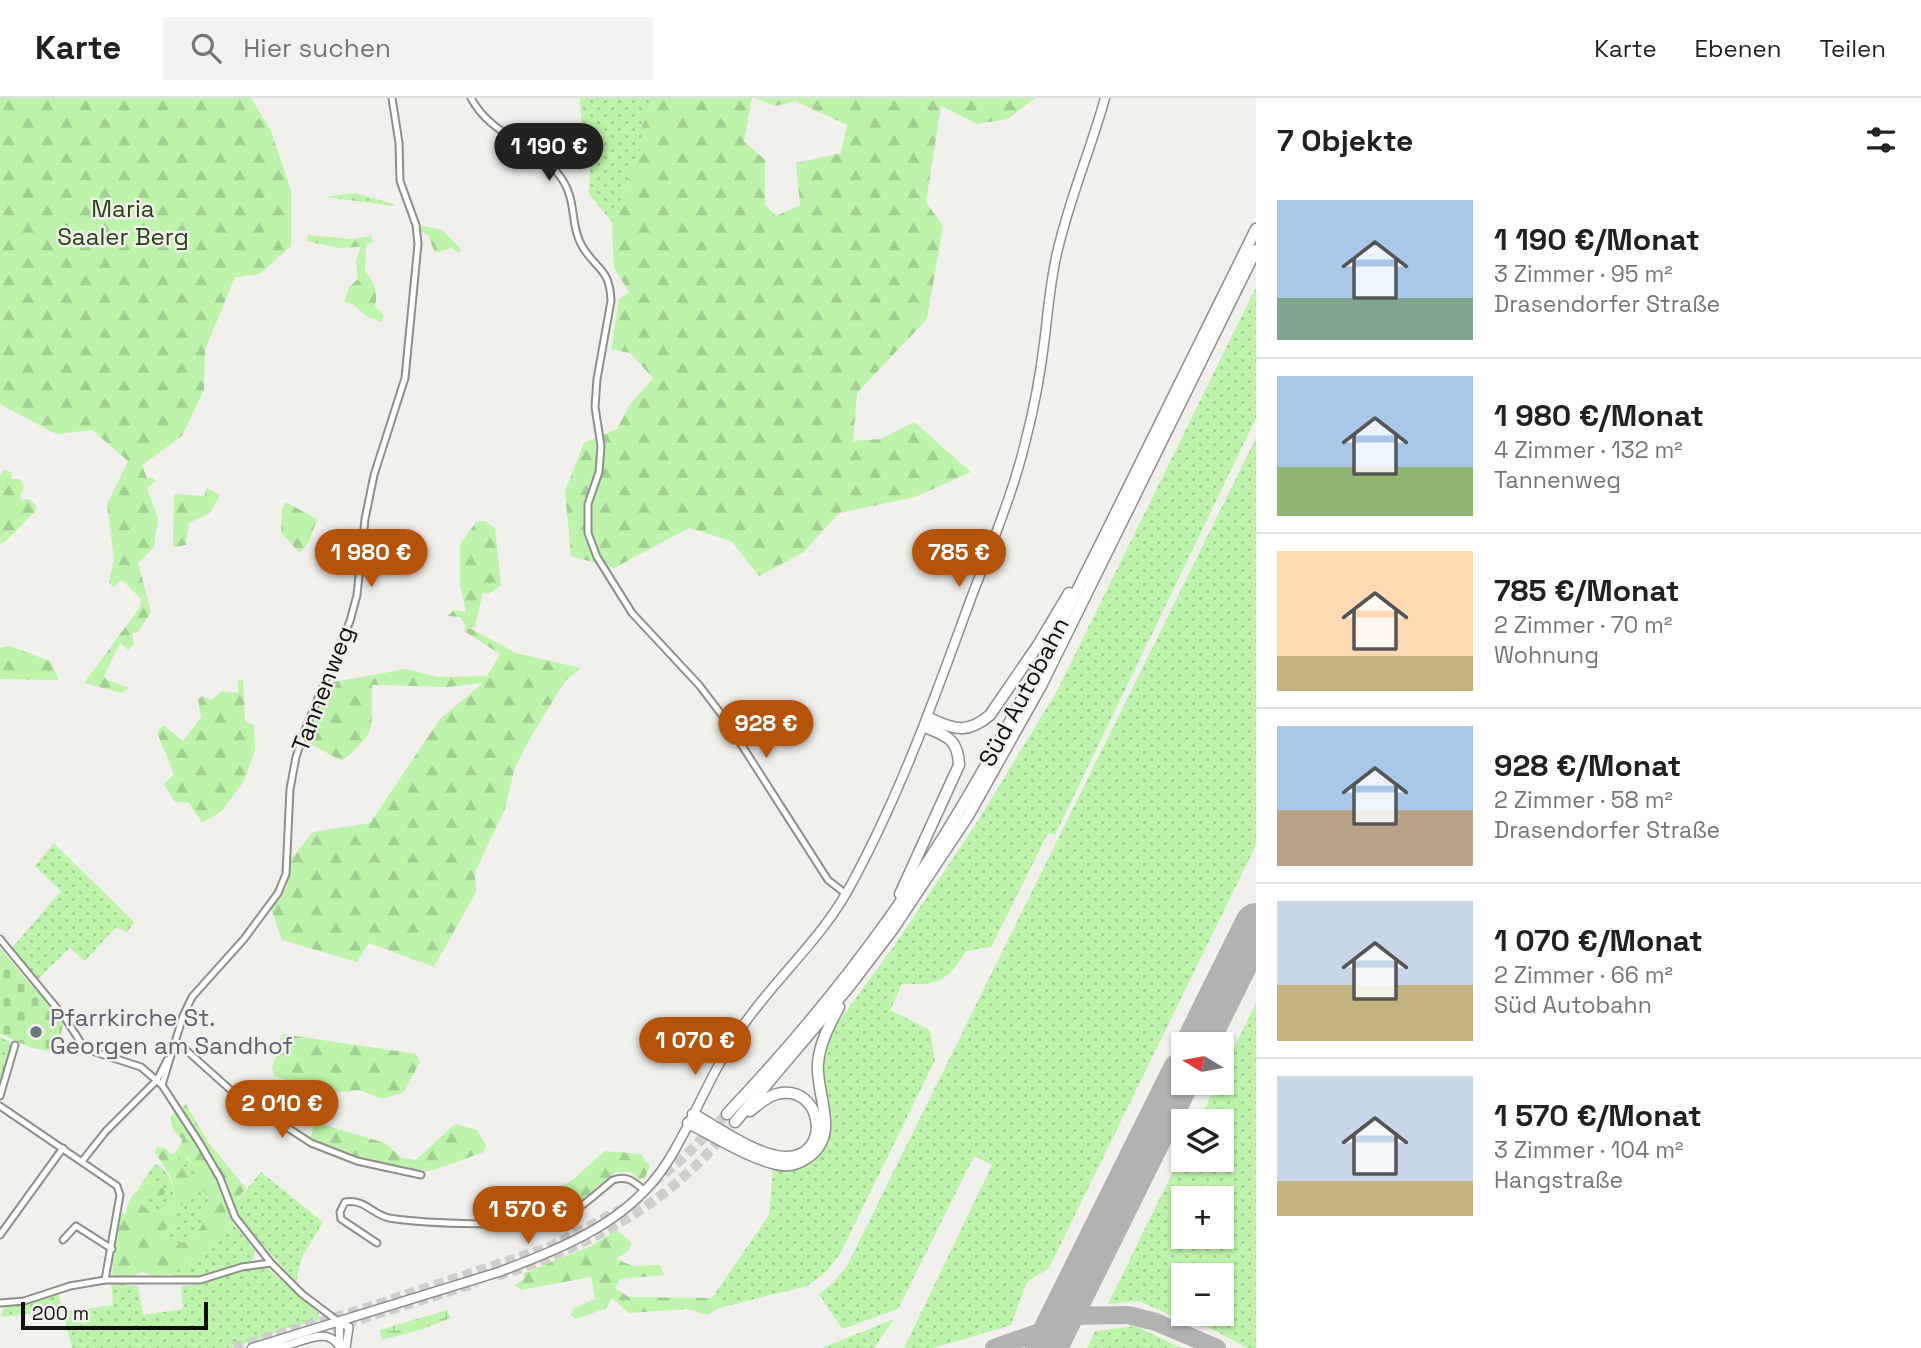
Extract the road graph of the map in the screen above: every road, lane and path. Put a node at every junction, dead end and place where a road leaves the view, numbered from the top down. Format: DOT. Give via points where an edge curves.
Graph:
graph roads {
  1 [pos="392,98"];
  2 [pos="471,98"];
  3 [pos="1105,98"];
  4 [pos="1256,229"];
  5 [pos="1256,250"];
  6 [pos="1090,565"];
  7 [pos="927,722"];
  8 [pos="846,894"];
  9 [pos="892,913"];
  10 [pos="0,939"];
  11 [pos="848,988"];
  12 [pos="176,1041"];
  13 [pos="16,1045"];
  14 [pos="160,1082"];
  15 [pos="0,1096"];
  16 [pos="0,1106"];
  17 [pos="731,1118"];
  18 [pos="690,1119"];
  19 [pos="63,1148"];
  20 [pos="83,1160"];
  21 [pos="421,1175"];
  22 [pos="645,1191"];
  23 [pos="0,1235"];
  24 [pos="63,1240"];
  25 [pos="377,1243"];
  26 [pos="112,1249"];
  27 [pos="271,1263"];
  28 [pos="105,1280"];
  29 [pos="0,1303"];
  30 [pos="339,1322"];
  31 [pos="255,1347"];
  32 [pos="340,1348"];
  33 [pos="346,1348"];
  1 -- 12 [label="street, Tannenweg" via="400,181 418,244 405,378 374,475 357,595 296,757 286,874 278,893 244,939 192,997"];
  2 -- 8 [label="street" via="486,121 557,172 573,201 582,247 602,268 611,289 595,407 601,446 599,472 588,505 588,533 597,557 632,613 725,719 828,880"];
  3 -- 7 [label="main road" via="1056,253 1025,444"];
  4 -- 6 [label="highway, Süd Autobahn"];
  5 -- 11 [label="highway, Süd Autobahn" via="1022,722 939,861"];
  6 -- 7 [label="highway" via="990,715 968,730"];
  6 -- 9 [label="highway, Süd Autobahn" via="989,760"];
  7 -- 8 [label="main road"];
  7 -- 9 [label="highway" via="952,741 959,765"];
  8 -- 18 [label="main road" via="740,1029"];
  9 -- 17 [label="highway, Süd Autobahn"];
  10 -- 14 [label="street" via="65,1018 82,1046 141,1067"];
  11 -- 17 [label="highway, Süd Autobahn"];
  11 -- 18 [label="highway" via="820,1050 818,1081 825,1124 821,1142 810,1157 779,1165 755,1157"];
  12 -- 14 [label="street, Tannenweg"];
  12 -- 21 [label="street" via="234,1093 311,1143 357,1161"];
  13 -- 15 [label="street"];
  14 -- 20 [label="street, Tannenweg" via="106,1130"];
  14 -- 27 [label="street" via="200,1142 235,1217"];
  16 -- 19 [label="street"];
  17 -- 18 [label="highway" via="776,1094 790,1093 807,1102 818,1122 807,1149 787,1157"];
  18 -- 22 [label="main road"];
  19 -- 20 [label="street"];
  19 -- 23 [label="street"];
  20 -- 26 [label="street" via="117,1185 120,1195"];
  22 -- 25 [label="street" via="632,1179 613,1180 578,1209 541,1222 444,1223 386,1217 356,1201 345,1202 341,1219"];
  22 -- 30 [label="main road" via="615,1218 538,1257"];
  24 -- 26 [label="street" via="80,1226"];
  26 -- 28 [label="street"];
  27 -- 28 [label="street" via="242,1266 200,1280"];
  27 -- 30 [label="street"];
  28 -- 29 [label="street"];
  30 -- 31 [label="main road"];
  30 -- 32 [label="street"];
  30 -- 33 [label="street" via="349,1327"];
  31 -- 32 [label="street" via="322,1335"];
}
